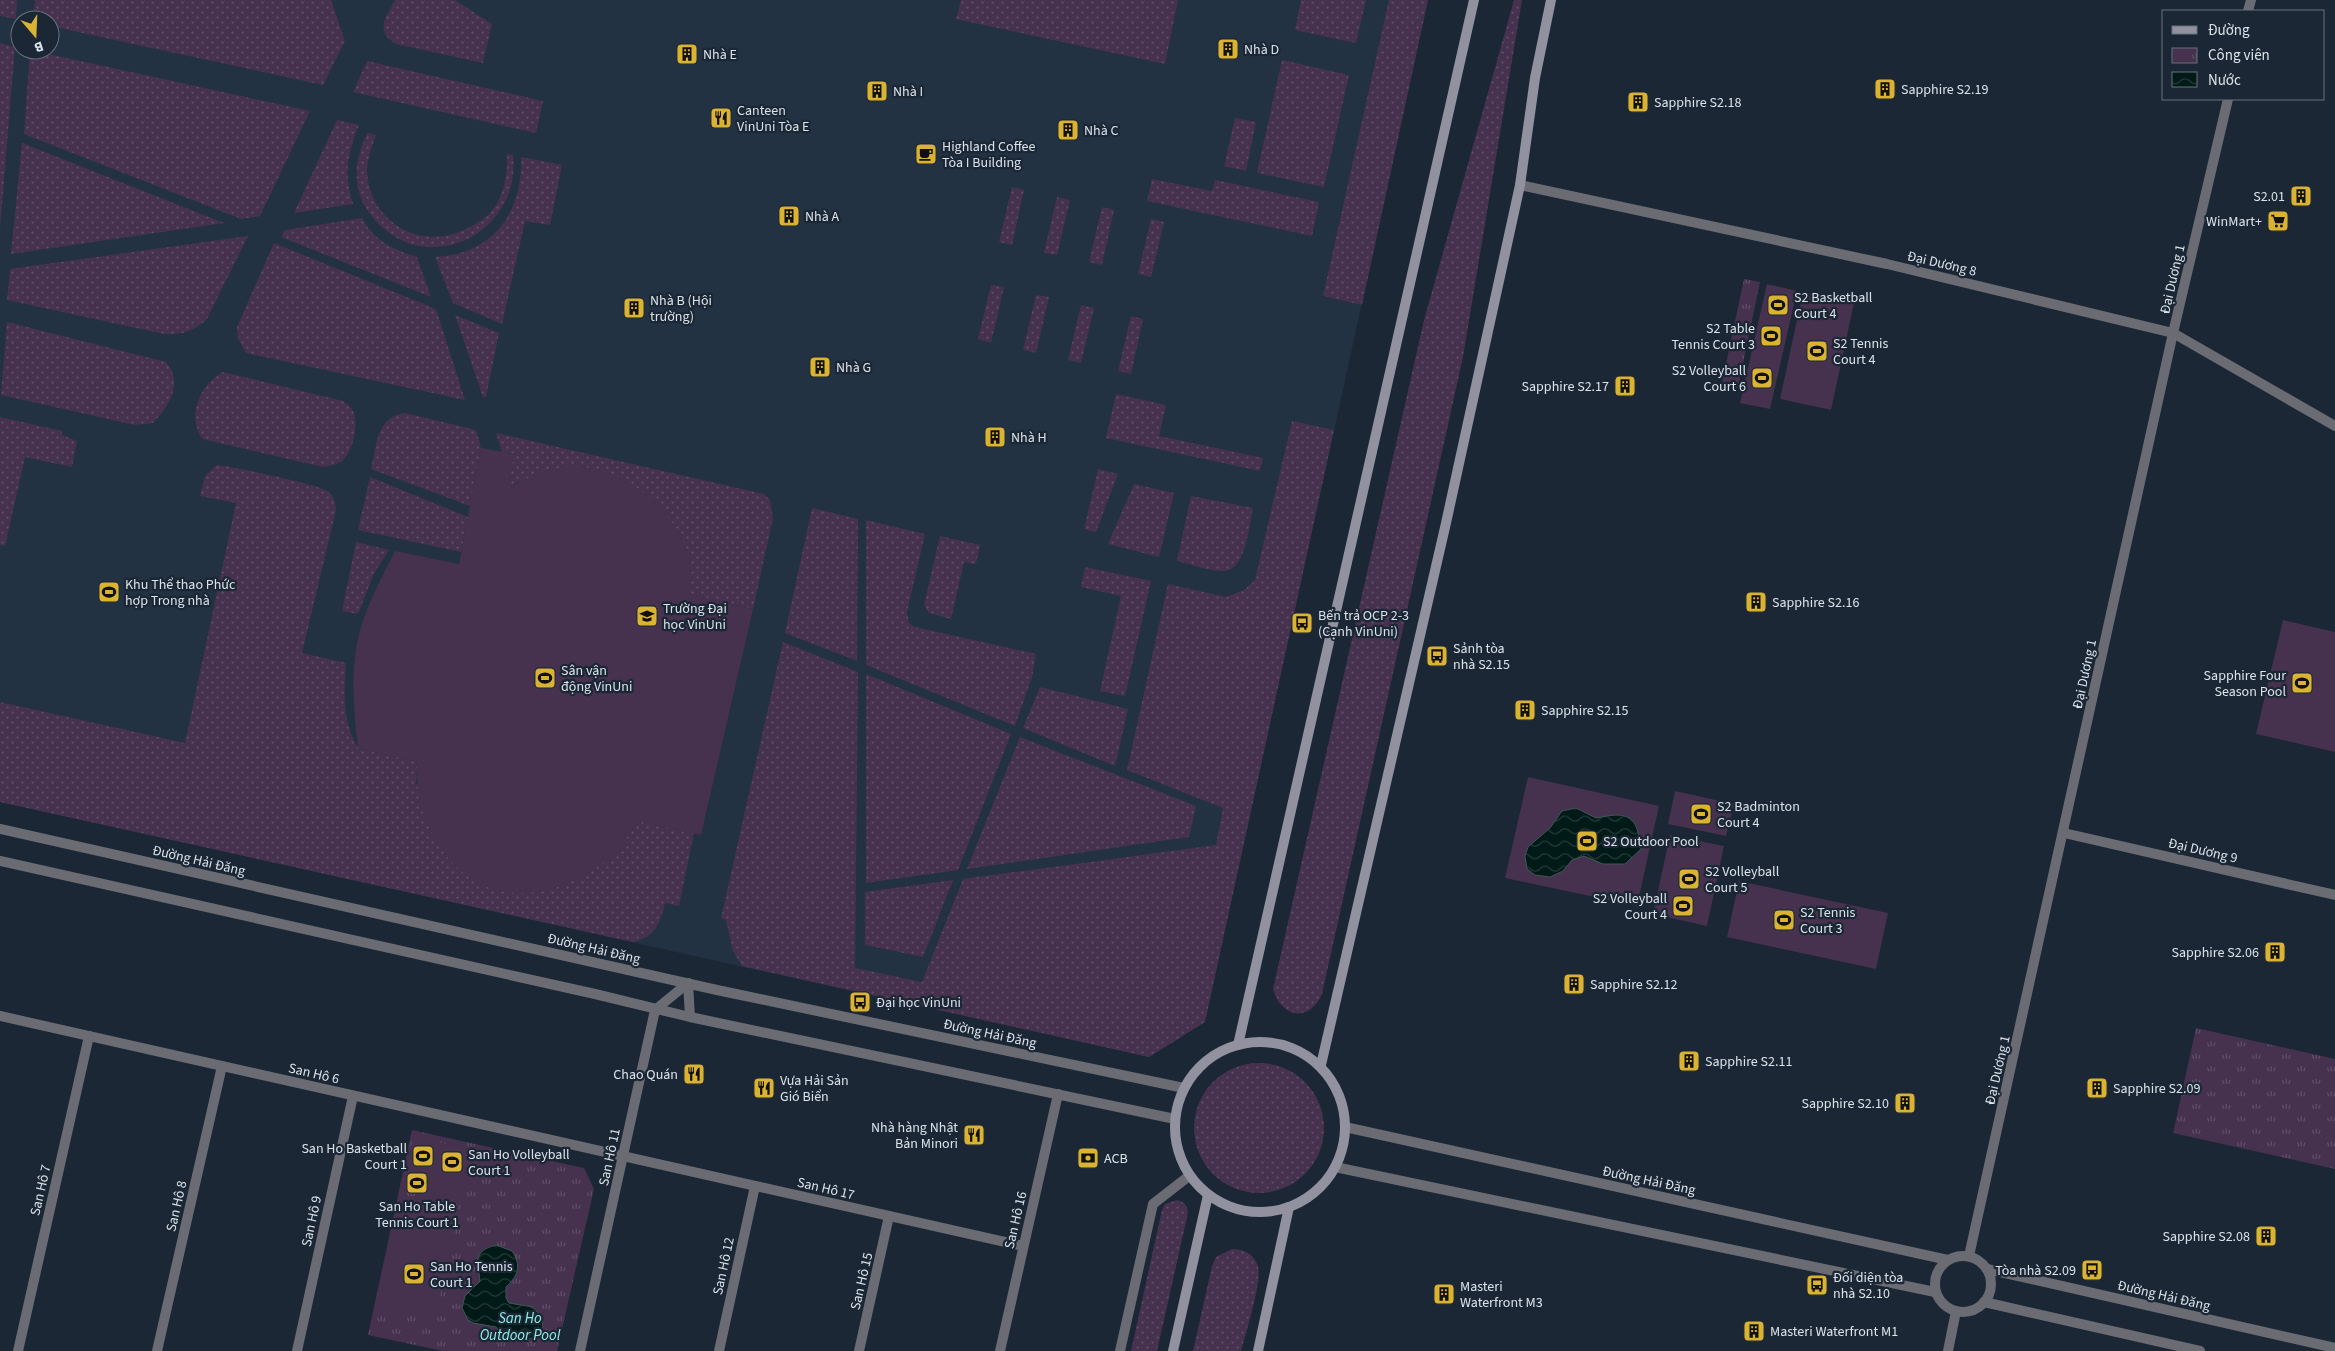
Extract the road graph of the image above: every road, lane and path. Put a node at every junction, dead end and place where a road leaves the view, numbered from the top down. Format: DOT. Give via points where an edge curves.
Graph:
graph roads {
  1 [pos="1474,0"];
  2 [pos="1551,0"];
  3 [pos="2228,100"];
  4 [pos="1520,185"];
  5 [pos="2174,332"];
  6 [pos="2335,426"];
  7 [pos="0,829"];
  8 [pos="2064,833"];
  9 [pos="0,861"];
  10 [pos="2335,895"];
  11 [pos="688,983"];
  12 [pos="655,1010"];
  13 [pos="0,1016"];
  14 [pos="690,1017"];
  15 [pos="89,1036"];
  16 [pos="1238,1045"];
  17 [pos="1321,1065"];
  18 [pos="222,1066"];
  19 [pos="1184,1088"];
  20 [pos="1058,1094"];
  21 [pos="353,1096"];
  22 [pos="1174,1119"];
  23 [pos="1345,1127"];
  24 [pos="623,1155"];
  25 [pos="1335,1167"];
  26 [pos="1189,1176"];
  27 [pos="755,1186"];
  28 [pos="1208,1196"];
  29 [pos="1289,1207"];
  30 [pos="889,1216"];
  31 [pos="1023,1246"];
  32 [pos="1969,1256"];
  33 [pos="1948,1260"];
  34 [pos="1987,1269"];
  35 [pos="1935,1292"];
  36 [pos="1984,1302"];
  37 [pos="1956,1311"];
  38 [pos="2335,1348"];
  39 [pos="18,1351"];
  40 [pos="157,1351"];
  41 [pos="297,1351"];
  42 [pos="580,1351"];
  43 [pos="719,1351"];
  44 [pos="859,1351"];
  45 [pos="1000,1351"];
  46 [pos="1120,1351"];
  47 [pos="1173,1351"];
  48 [pos="1258,1351"];
  49 [pos="1948,1351"];
  50 [pos="2200,1351"];
  1 -- 16 [label="main road"];
  2 -- 4 [label="main road" via="1535,78"];
  3 -- 5 [label="street, Đại Dương 1"];
  4 -- 5 [label="street, Đại Dương 8" via="1886,264"];
  4 -- 17 [label="main road"];
  5 -- 6 [label="street, Đại Dương 8"];
  5 -- 8 [label="street, Đại Dương 1"];
  7 -- 11 [label="street, Đường Hải Đăng"];
  8 -- 10 [label="street, Đại Dương 9"];
  8 -- 32 [label="street, Đại Dương 1"];
  9 -- 12 [label="street" via="596,994"];
  11 -- 12 [label="street"];
  11 -- 14 [label="street"];
  11 -- 19 [label="street, Đường Hải Đăng"];
  12 -- 14 [label="street"];
  12 -- 24 [label="street, San Hô 11"];
  13 -- 15 [label="street, San Hô 6"];
  14 -- 20 [label="street"];
  15 -- 18 [label="street, San Hô 6"];
  15 -- 39 [label="street, San Hô 7"];
  16 -- 17 [label="main road" via="1266,1042 1293,1049"];
  16 -- 19 [label="main road" via="1216,1054 1197,1069"];
  17 -- 23 [label="main road" via="1342,1104"];
  18 -- 21 [label="street, San Hô 6"];
  18 -- 40 [label="street, San Hô 8"];
  19 -- 22 [label="main road"];
  20 -- 22 [label="street"];
  20 -- 31 [label="street, San Hô 16"];
  21 -- 24 [label="street, San Hô 6"];
  21 -- 41 [label="street, San Hô 9"];
  22 -- 26 [label="main road" via="1179,1157"];
  23 -- 25 [label="main road" via="1343,1148"];
  23 -- 33 [label="street, Đường Hải Đăng"];
  24 -- 27 [label="street, San Hô 17"];
  24 -- 42 [label="street, San Hô 11"];
  25 -- 29 [label="main road" via="1322,1186"];
  25 -- 35 [label="street"];
  26 -- 28 [label="main road"];
  26 -- 46 [label="street" via="1153,1204"];
  27 -- 30 [label="street, San Hô 17"];
  27 -- 43 [label="street, San Hô 12"];
  28 -- 29 [label="main road" via="1240,1210 1261,1212"];
  28 -- 47 [label="main road"];
  29 -- 48 [label="main road"];
  30 -- 31 [label="street, San Hô 17"];
  30 -- 44 [label="street, San Hô 15"];
  31 -- 45 [label="street, San Hô 16"];
  32 -- 33 [label="street"];
  32 -- 34 [label="street"];
  33 -- 35 [label="street" via="1937,1271"];
  34 -- 36 [label="street" via="1991,1282"];
  34 -- 38 [label="street, Đường Hải Đăng"];
  35 -- 37 [label="street" via="1944,1306"];
  36 -- 37 [label="street" via="1972,1311"];
  36 -- 50 [label="street"];
  37 -- 49 [label="street"];
}
